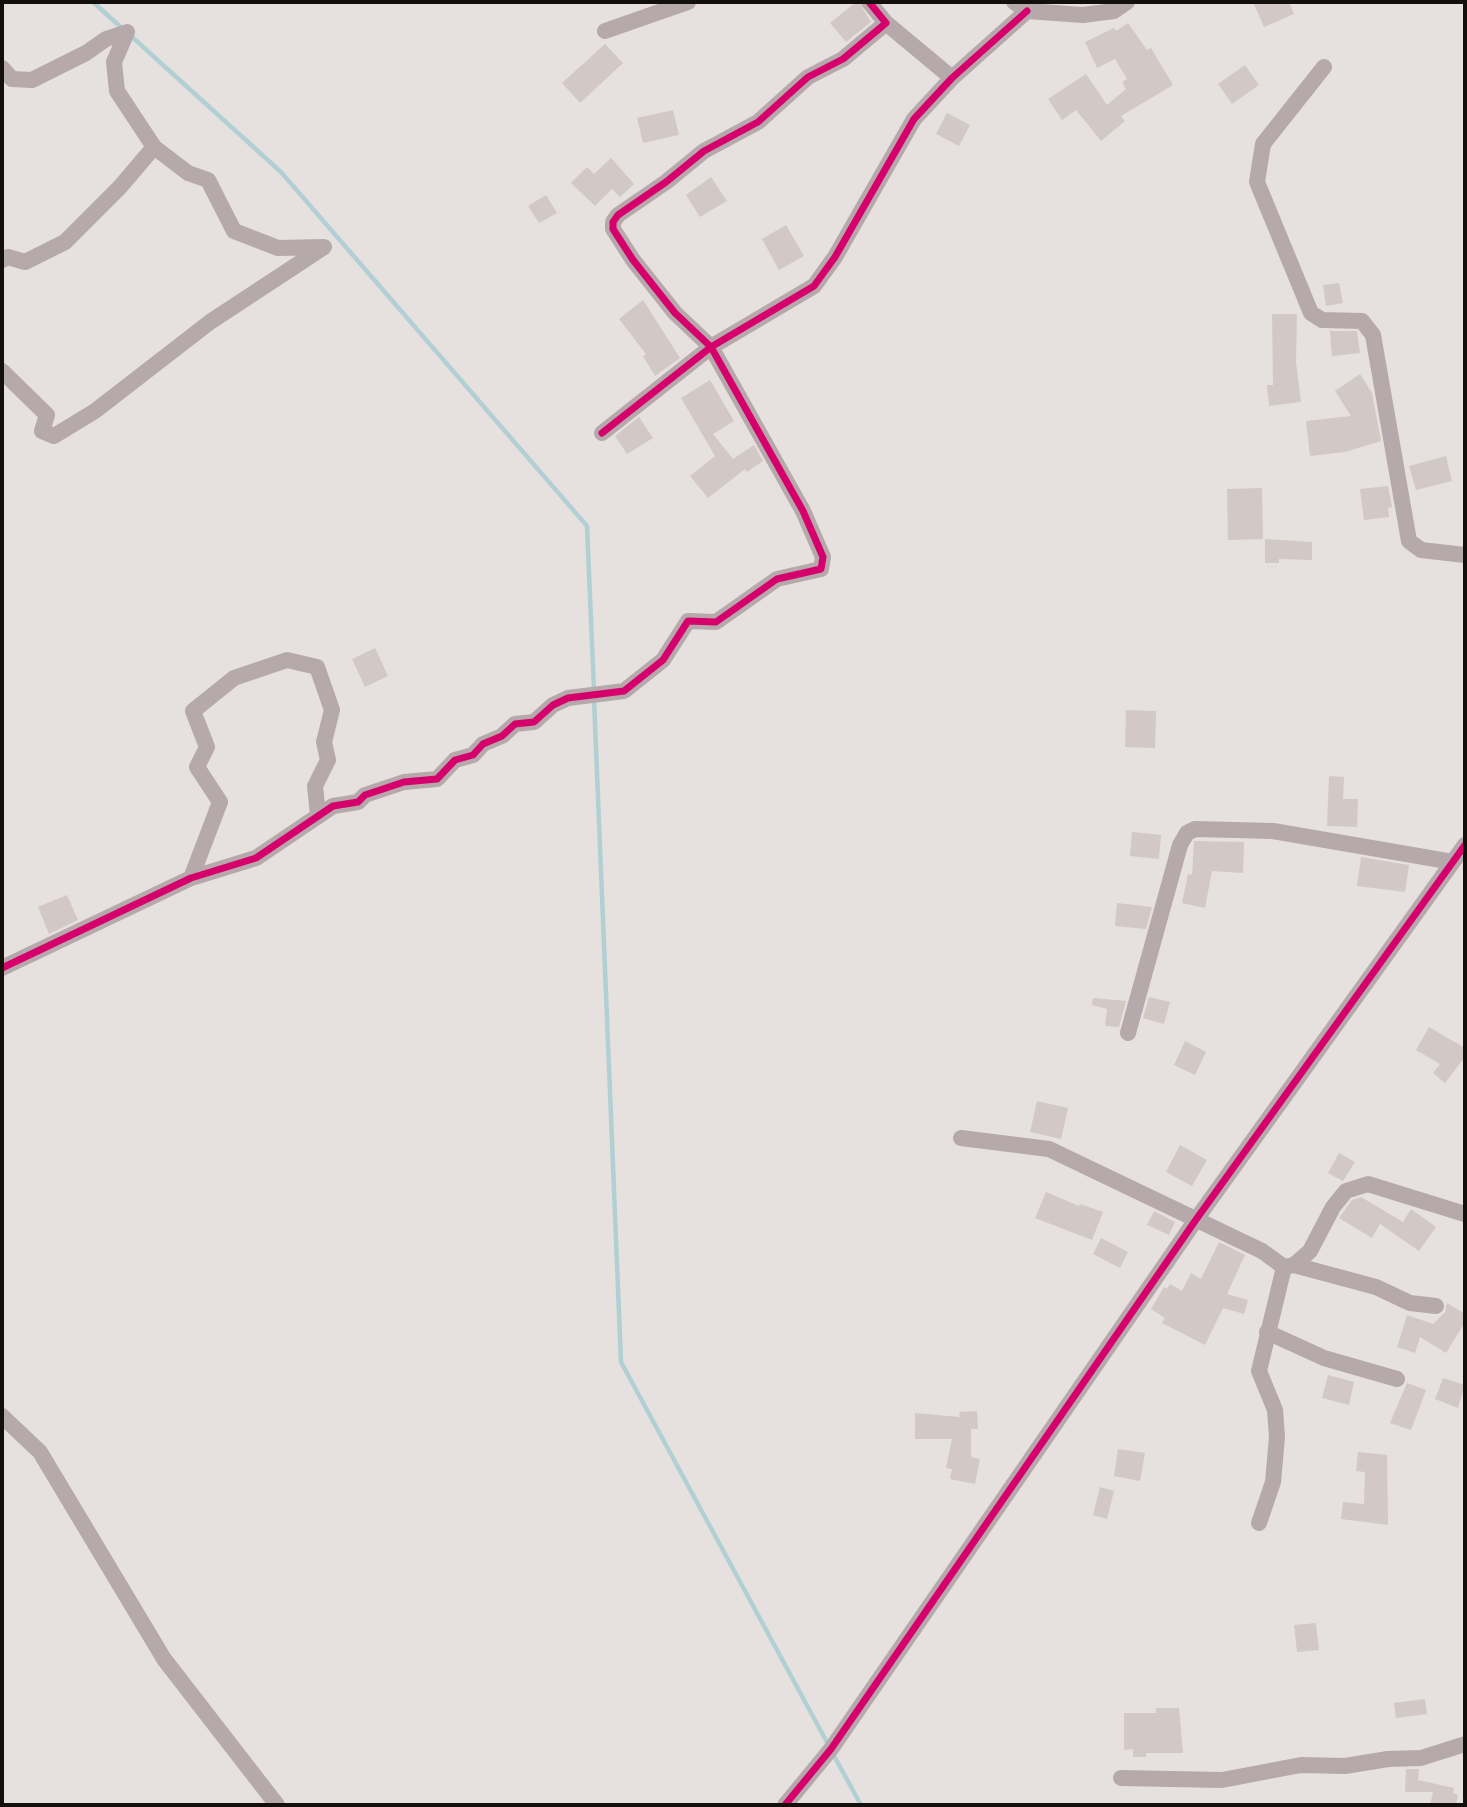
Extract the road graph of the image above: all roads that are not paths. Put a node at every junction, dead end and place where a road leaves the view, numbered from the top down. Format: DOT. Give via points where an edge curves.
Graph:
graph roads {
  1 [pos="688,2"];
  2 [pos="869,2"];
  3 [pos="1127,2"];
  4 [pos="1020,6"];
  5 [pos="887,23"];
  6 [pos="605,32"];
  7 [pos="1324,67"];
  8 [pos="2,68"];
  9 [pos="952,78"];
  10 [pos="154,147"];
  11 [pos="2,260"];
  12 [pos="711,347"];
  13 [pos="2,371"];
  14 [pos="602,433"];
  15 [pos="1465,555"];
  16 [pos="318,815"];
  17 [pos="1465,845"];
  18 [pos="1453,862"];
  19 [pos="191,878"];
  20 [pos="2,968"];
  21 [pos="1128,1033"];
  22 [pos="961,1138"];
  23 [pos="1465,1214"];
  24 [pos="1195,1221"];
  25 [pos="1289,1266"];
  26 [pos="1436,1306"];
  27 [pos="1267,1332"];
  28 [pos="1397,1379"];
  29 [pos="2,1416"];
  30 [pos="1259,1523"];
  31 [pos="1465,1744"];
  32 [pos="1121,1778"];
  33 [pos="277,1805"];
  34 [pos="785,1805"];
  1 -- 6 [label="street"];
  2 -- 5 [label="street"];
  3 -- 4 [label="street" via="1114,11 1083,15 1050,15"];
  4 -- 9 [label="street"];
  5 -- 9 [label="street"];
  5 -- 12 [label="street" via="842,59 808,76 758,122 704,151 613,222 633,260 675,313"];
  7 -- 15 [label="street" via="1263,145 1257,183 1311,313 1321,320 1363,321 1373,335 1409,541 1421,550"];
  8 -- 10 [label="street" via="12,79 32,80 127,32 114,62 117,91"];
  9 -- 12 [label="street" via="914,119 814,286"];
  10 -- 11 [label="street" via="65,242 25,262 8,257"];
  10 -- 13 [label="street" via="188,173 208,180 234,230 278,247 324,247 210,322 95,411 54,436 42,431 47,415"];
  12 -- 14 [label="street"];
  12 -- 16 [label="street" via="803,511 823,557 821,569 777,579 716,622 688,621 663,660 624,691 568,698 534,722 515,724 472,755 455,761 437,779 404,782"];
  16 -- 19 [label="street" via="256,858"];
  16 -- 19 [label="street" via="315,786 328,760 324,742 332,710 317,667 287,660 234,678 193,711 206,747 197,767 220,802"];
  17 -- 18 [label="street"];
  18 -- 21 [label="street" via="1273,831 1195,829 1180,845"];
  18 -- 24 [label="street"];
  19 -- 20 [label="street"];
  22 -- 24 [label="street" via="1049,1149"];
  23 -- 25 [label="street" via="1368,1184 1346,1191 1310,1251"];
  24 -- 25 [label="street"];
  24 -- 34 [label="street" via="831,1749"];
  25 -- 26 [label="street" via="1376,1287 1410,1303"];
  25 -- 27 [label="street"];
  27 -- 28 [label="street" via="1324,1358"];
  27 -- 30 [label="street" via="1259,1371 1275,1410 1277,1437 1273,1482"];
  29 -- 33 [label="street" via="40,1452 164,1659"];
  31 -- 32 [label="street" via="1421,1758 1345,1766 1301,1765 1222,1780"];
}
